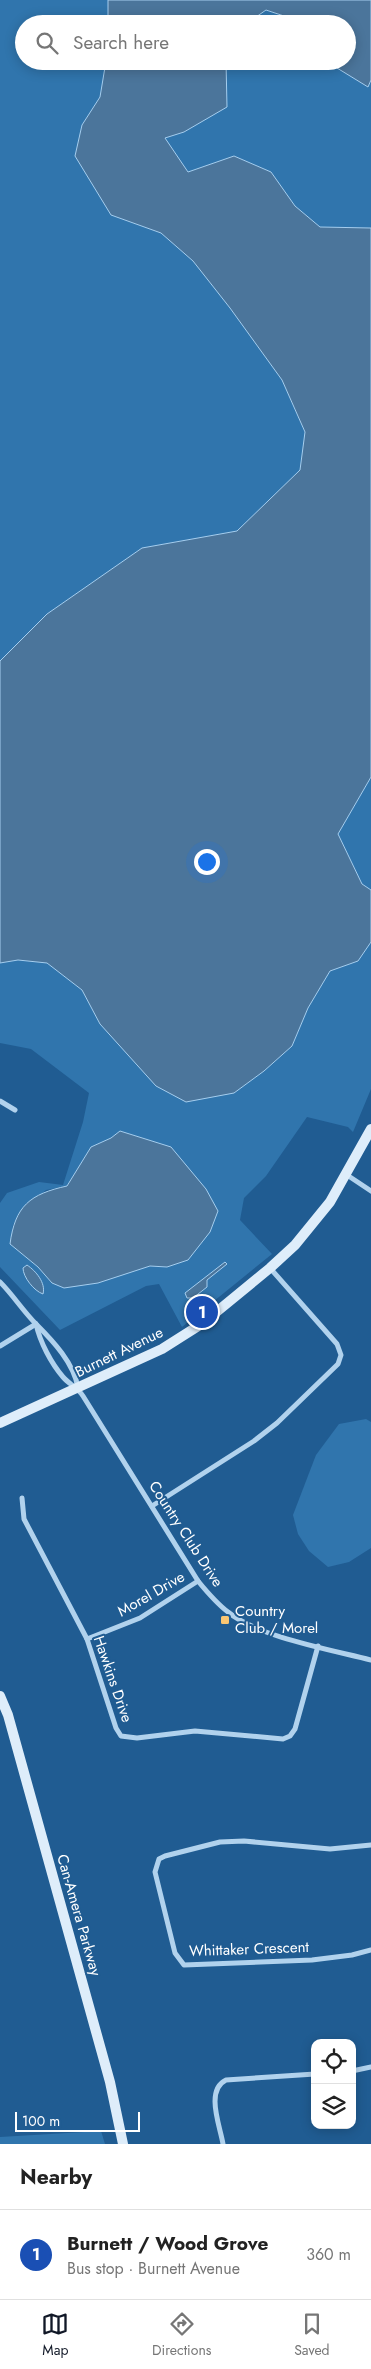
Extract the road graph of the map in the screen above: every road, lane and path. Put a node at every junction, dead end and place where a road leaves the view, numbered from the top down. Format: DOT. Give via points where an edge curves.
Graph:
graph roads {
  1 [pos="0,1101"];
  2 [pos="15,1110"];
  3 [pos="371,1129"];
  4 [pos="347,1175"];
  5 [pos="371,1191"];
  6 [pos="270,1268"];
  7 [pos="0,1282"];
  8 [pos="36,1324"];
  9 [pos="0,1346"];
  10 [pos="78,1388"];
  11 [pos="0,1423"];
  12 [pos="22,1498"];
  13 [pos="152,1506"];
  14 [pos="198,1581"];
  15 [pos="87,1639"];
  16 [pos="318,1646"];
  17 [pos="371,1660"];
  18 [pos="0,1696"];
  19 [pos="371,1845"];
  20 [pos="371,1950"];
  21 [pos="371,2067"];
  22 [pos="356,2070"];
  23 [pos="311,2074"];
  24 [pos="123,2144"];
  25 [pos="223,2144"];
  1 -- 2 [label="street"];
  3 -- 4 [label="street, Burnett Avenue"];
  4 -- 5 [label="street"];
  4 -- 6 [label="street, Burnett Avenue" via="315,1221"];
  6 -- 10 [label="street, Burnett Avenue" via="175,1342"];
  6 -- 13 [label="street" via="337,1344 341,1355 338,1364 254,1441"];
  7 -- 8 [label="street, Country Club Drive"];
  8 -- 9 [label="street"];
  8 -- 10 [label="street, Country Club Drive" via="47,1332 76,1377"];
  8 -- 10 [label="street, Country Club Drive" via="39,1337 64,1378"];
  10 -- 11 [label="street, Burnett Avenue"];
  10 -- 13 [label="street, Country Club Drive"];
  12 -- 15 [label="street, Hawkins Drive" via="24,1519"];
  13 -- 14 [label="street, Country Club Drive"];
  14 -- 15 [label="street, Morel Drive" via="140,1618"];
  14 -- 16 [label="street, Country Club Drive" via="229,1613 249,1625"];
  15 -- 16 [label="street, Hawkins Drive" via="116,1728 121,1736 128,1738 195,1731 275,1739 290,1736 295,1729"];
  16 -- 17 [label="street, Country Club Drive"];
  18 -- 24 [label="street, Can-Amera Parkway" via="105,2063"];
  19 -- 20 [label="street, Whittaker Crescent" via="330,1849 244,1841 220,1842 164,1856 159,1859 155,1872 175,1953 184,1965 312,1960"];
  21 -- 22 [label="street"];
  23 -- 25 [label="street" via="220,2083 215,2098"];
}
